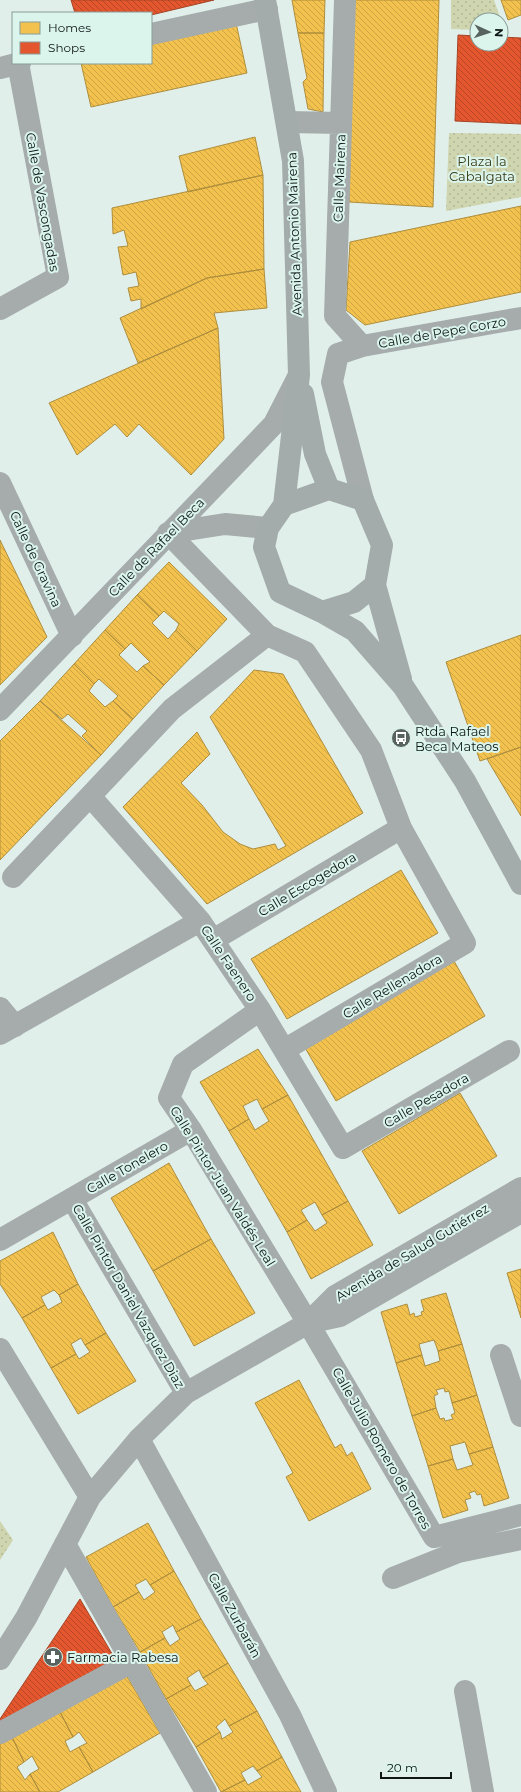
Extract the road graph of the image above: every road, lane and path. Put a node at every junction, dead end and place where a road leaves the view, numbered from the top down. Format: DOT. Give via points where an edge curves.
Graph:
graph roads {
  1 [pos="345,0"];
  2 [pos="266,4"];
  3 [pos="152,34"];
  4 [pos="15,64"];
  5 [pos="19,64"];
  6 [pos="0,68"];
  7 [pos="287,122"];
  8 [pos="341,123"];
  9 [pos="0,309"];
  10 [pos="521,318"];
  11 [pos="362,346"];
  12 [pos="299,375"];
  13 [pos="0,483"];
  14 [pos="329,489"];
  15 [pos="363,500"];
  16 [pos="284,505"];
  17 [pos="268,528"];
  18 [pos="168,533"];
  19 [pos="375,585"];
  20 [pos="322,612"];
  21 [pos="267,635"];
  22 [pos="72,636"];
  23 [pos="403,686"];
  24 [pos="0,710"];
  25 [pos="90,796"];
  26 [pos="401,828"];
  27 [pos="13,877"];
  28 [pos="521,884"];
  29 [pos="200,921"];
  30 [pos="213,940"];
  31 [pos="0,1008"];
  32 [pos="260,1010"];
  33 [pos="7,1030"];
  34 [pos="284,1050"];
  35 [pos="509,1051"];
  36 [pos="191,1130"];
  37 [pos="343,1148"];
  38 [pos="521,1188"];
  39 [pos="72,1199"];
  40 [pos="521,1212"];
  41 [pos="0,1240"];
  42 [pos="308,1323"];
  43 [pos="0,1349"];
  44 [pos="501,1355"];
  45 [pos="6,1374"];
  46 [pos="186,1393"];
  47 [pos="521,1416"];
  48 [pos="139,1439"];
  49 [pos="90,1497"];
  50 [pos="521,1514"];
  51 [pos="521,1539"];
  52 [pos="65,1544"];
  53 [pos="393,1578"];
  54 [pos="0,1659"];
  55 [pos="132,1662"];
  56 [pos="465,1691"];
  57 [pos="0,1734"];
  58 [pos="206,1792"];
  59 [pos="326,1792"];
  60 [pos="483,1792"];
  1 -- 8 [label="street, Calle Mairena"];
  2 -- 3 [label="street"];
  2 -- 7 [label="main road, Avenida Antonio Mairena"];
  4 -- 6 [label="street"];
  5 -- 9 [label="street, Calle de Vascongadas" via="58,277"];
  7 -- 8 [label="street"];
  7 -- 12 [label="main road, Avenida Antonio Mairena" via="293,161"];
  8 -- 11 [label="street, Calle Mairena" via="334,316"];
  10 -- 11 [label="street, Calle de Pepe Corzo"];
  11 -- 15 [label="street, Calle de Pepe Corzo" via="338,354 332,382"];
  12 -- 14 [label="main road" via="315,454"];
  12 -- 16 [label="main road"];
  12 -- 18 [label="street, Calle de Rafael Beca" via="274,424"];
  13 -- 22 [label="street, Calle de Gravina"];
  14 -- 15 [label="main road"];
  14 -- 16 [label="main road"];
  15 -- 19 [label="main road" via="382,545"];
  16 -- 17 [label="main road"];
  17 -- 18 [label="street" via="225,524"];
  17 -- 20 [label="main road" via="264,547 280,592"];
  18 -- 21 [label="street"];
  18 -- 22 [label="street, Calle de Rafael Beca"];
  19 -- 20 [label="main road" via="354,602"];
  19 -- 23 [label="main road"];
  20 -- 23 [label="main road" via="355,631"];
  21 -- 25 [label="street" via="172,709"];
  21 -- 26 [label="street" via="305,652 371,750"];
  22 -- 24 [label="street, Calle de Rafael Beca"];
  23 -- 28 [label="main road" via="465,781"];
  25 -- 27 [label="street"];
  25 -- 29 [label="street, Calle Faenero"];
  26 -- 30 [label="street, Calle Escogedora"];
  26 -- 34 [label="street, Calle Rellenadora" via="466,943"];
  29 -- 30 [label="street, Calle Faenero"];
  29 -- 33 [label="street"];
  30 -- 32 [label="street, Calle Faenero"];
  31 -- 33 [label="street"];
  32 -- 34 [label="street, Calle Faenero"];
  32 -- 36 [label="street, Calle Pintor Juan Valdés Leal" via="183,1064 169,1098"];
  34 -- 37 [label="street, Calle Faenero"];
  35 -- 37 [label="street, Calle Pesadora"];
  36 -- 39 [label="street, Calle Tonelero"];
  36 -- 42 [label="street, Calle Pintor Juan Valdés Leal"];
  38 -- 42 [label="street, Avenida de Salud Gutiérrez" via="335,1296"];
  39 -- 41 [label="street, Calle Tonelero"];
  39 -- 46 [label="street, Calle Pintor Daniel Vazquez Diaz"];
  40 -- 42 [label="street, Avenida de Salud Gutiérrez" via="340,1316"];
  42 -- 46 [label="street, Avenida de Salud Gutiérrez"];
  42 -- 50 [label="street, Calle Julio Romero de Torres" via="434,1537"];
  43 -- 45 [label="street"];
  44 -- 47 [label="street"];
  45 -- 49 [label="street"];
  46 -- 48 [label="street, Avenida de Salud Gutiérrez"];
  48 -- 49 [label="street, Avenida de Salud Gutiérrez"];
  48 -- 59 [label="street, Calle Zurbarán" via="290,1715"];
  49 -- 52 [label="street, Avenida de Salud Gutiérrez"];
  51 -- 53 [label="street" via="458,1552"];
  52 -- 54 [label="street, Avenida de Salud Gutiérrez" via="26,1618"];
  52 -- 55 [label="street"];
  55 -- 57 [label="street"];
  55 -- 58 [label="street"];
  56 -- 60 [label="street"];
}
